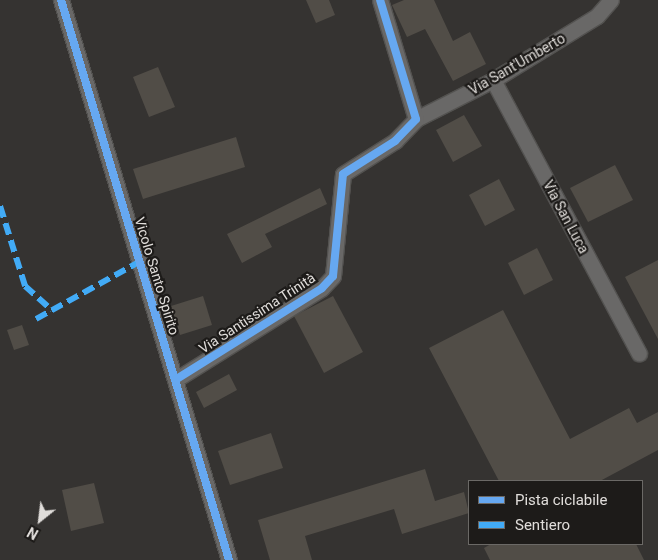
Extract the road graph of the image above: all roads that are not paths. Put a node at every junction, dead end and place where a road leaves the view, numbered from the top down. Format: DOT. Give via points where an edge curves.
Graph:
graph roads {
  1 [pos="61,0"];
  2 [pos="380,0"];
  3 [pos="611,0"];
  4 [pos="493,80"];
  5 [pos="416,119"];
  6 [pos="639,354"];
  7 [pos="176,380"];
  8 [pos="229,560"];
  1 -- 7 [label="street, Vicolo Santo Spirito"];
  2 -- 5 [label="street"];
  3 -- 4 [label="street, Via Sant'Umberto" via="597,16"];
  4 -- 5 [label="street, Via Sant'Umberto"];
  4 -- 6 [label="street, Via San Luca"];
  5 -- 7 [label="street, Via Santissima Trinità" via="394,141 343,174 339,186 336,264 328,282"];
  7 -- 8 [label="street, Vicolo Santo Spirito"];
}
